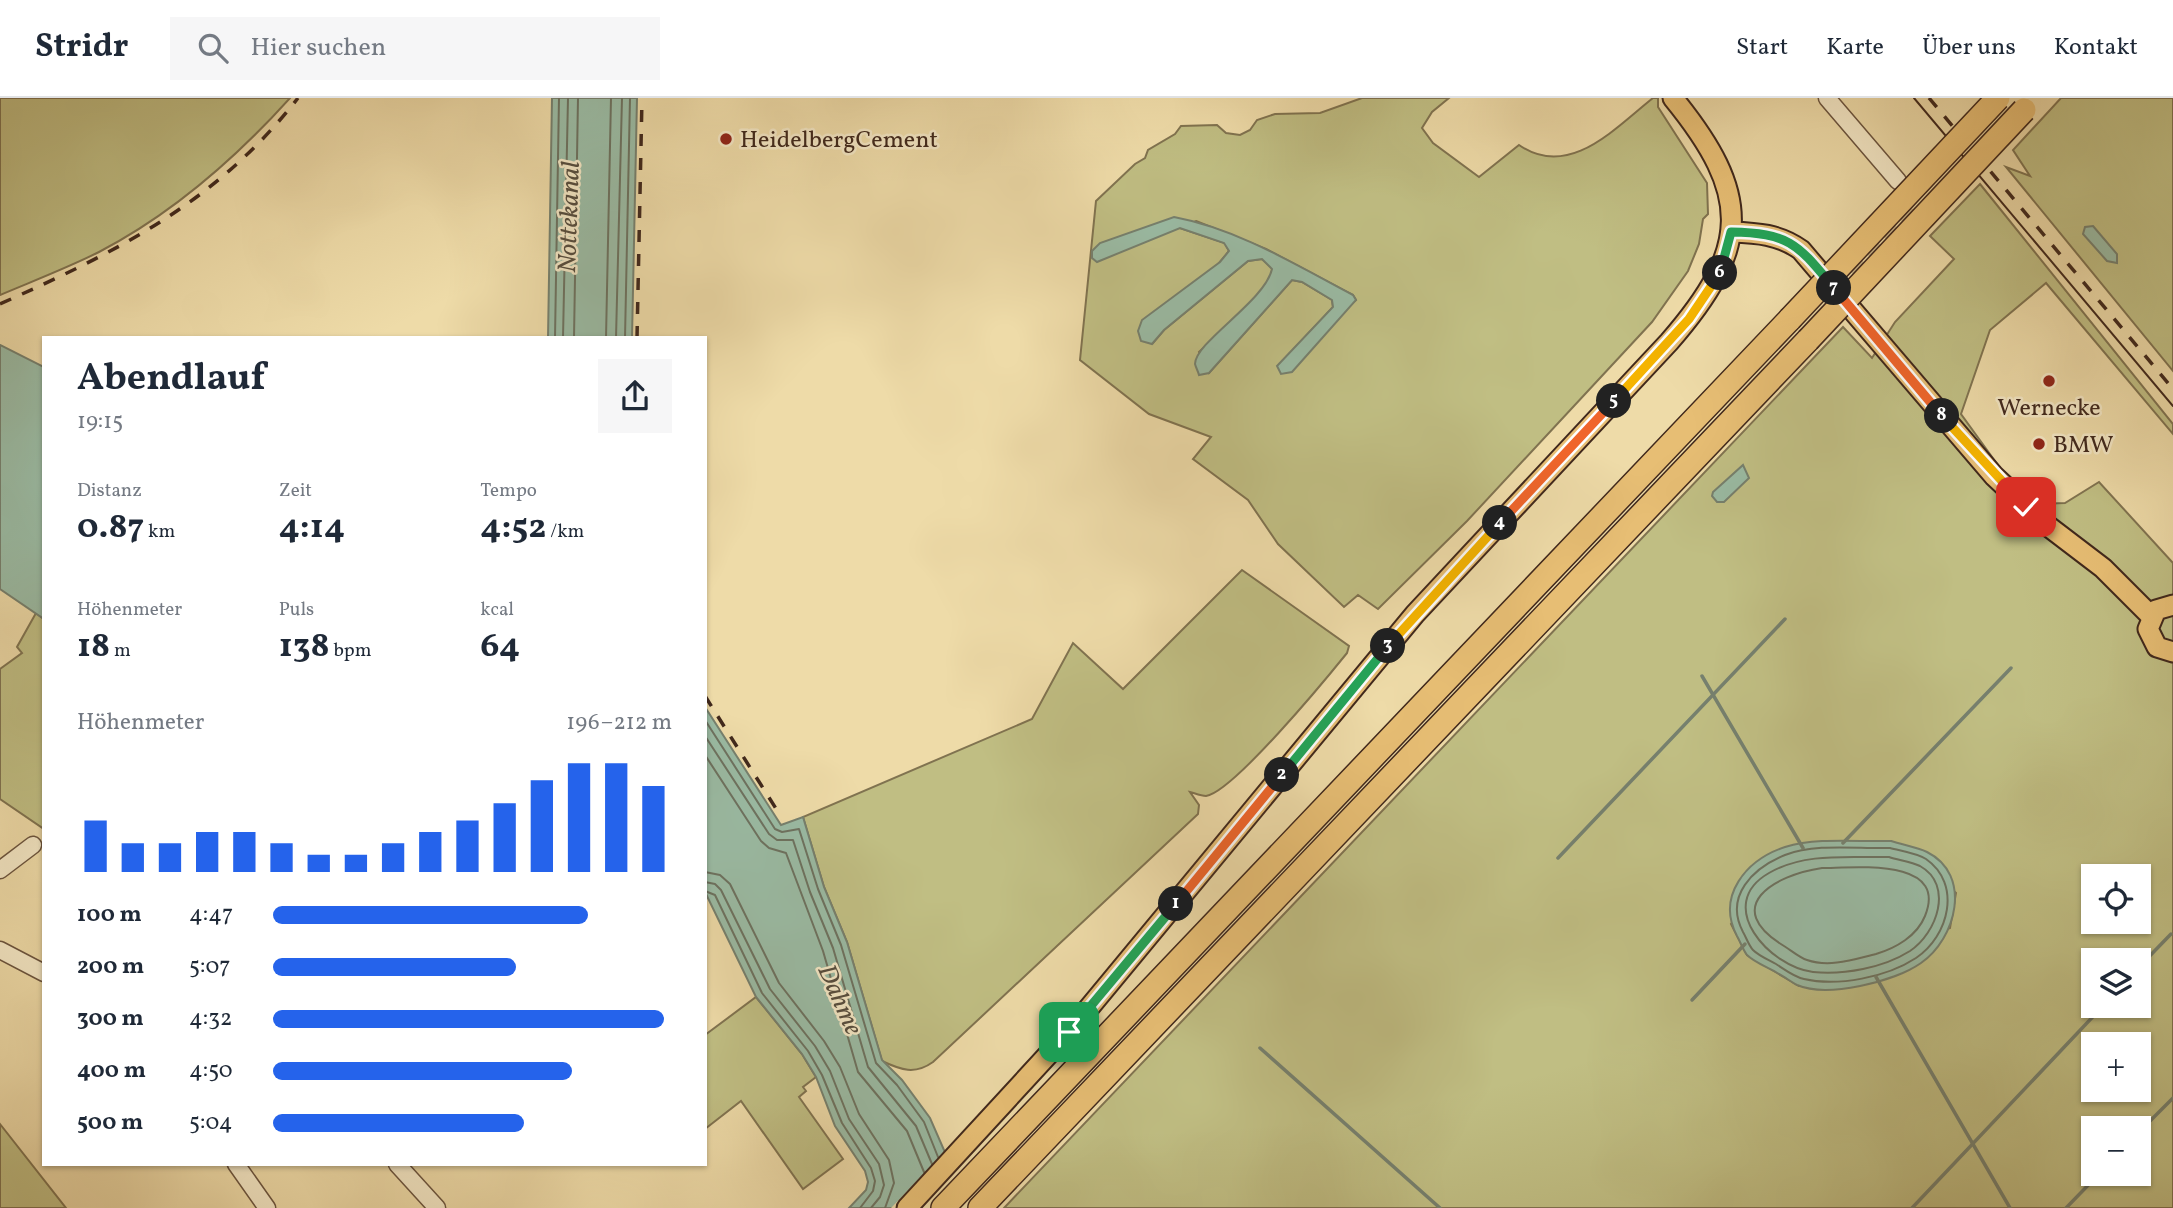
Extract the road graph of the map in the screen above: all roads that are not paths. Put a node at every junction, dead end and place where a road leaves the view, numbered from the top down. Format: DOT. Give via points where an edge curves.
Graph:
graph roads {
  1 [pos="1673,98"];
  2 [pos="1827,98"];
  3 [pos="1998,98"];
  4 [pos="2030,104"];
  5 [pos="1898,181"];
  6 [pos="1731,232"];
  7 [pos="2173,605"];
  8 [pos="2151,616"];
  9 [pos="2173,652"];
  10 [pos="33,845"];
  11 [pos="0,870"];
  12 [pos="0,950"];
  13 [pos="42,972"];
  14 [pos="237,1166"];
  15 [pos="399,1166"];
  16 [pos="267,1208"];
  17 [pos="437,1208"];
  18 [pos="907,1208"];
  19 [pos="943,1208"];
  20 [pos="980,1208"];
  1 -- 6 [label="main road" via="1719,163 1730,197"];
  2 -- 5 [label="street"];
  3 -- 19 [label="highway, bridge"];
  4 -- 20 [label="highway, bridge"];
  6 -- 8 [label="main road" via="1771,235 1801,250 1994,476 2044,523 2103,568"];
  6 -- 18 [label="main road" via="1720,271 1689,319 1415,614 1069,1032"];
  7 -- 8 [label="main road" via="2163,606"];
  8 -- 9 [label="main road" via="2152,642"];
  10 -- 11 [label="street"];
  12 -- 13 [label="street"];
  14 -- 16 [label="street"];
  15 -- 17 [label="street"];
}
